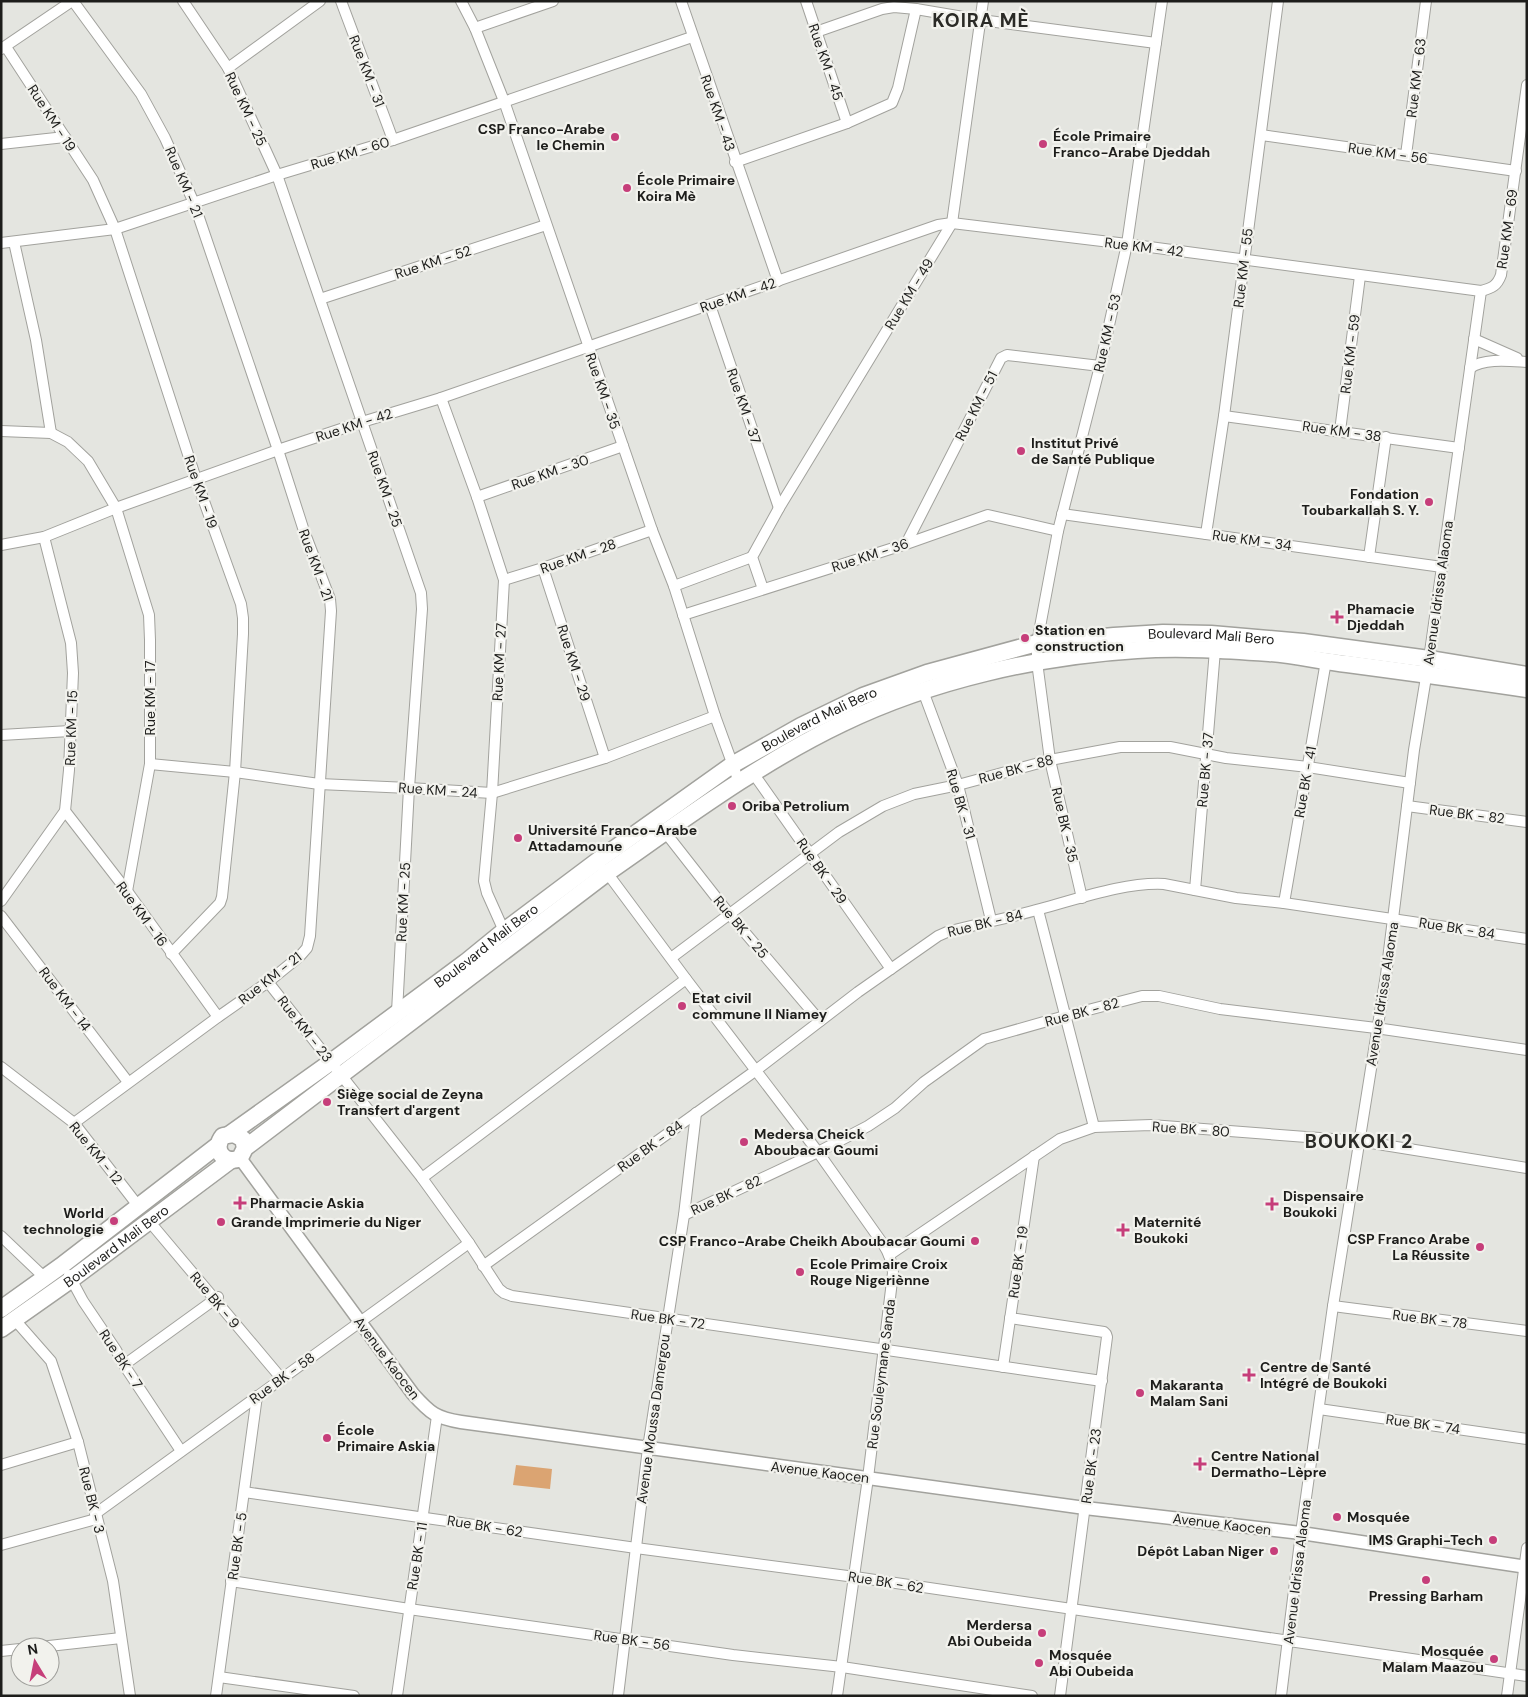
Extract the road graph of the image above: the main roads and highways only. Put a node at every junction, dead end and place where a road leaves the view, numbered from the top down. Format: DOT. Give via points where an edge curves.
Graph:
graph roads {
  1 [pos="1428,667"];
  2 [pos="1527,675"];
  3 [pos="1527,689"];
  4 [pos="603,866"];
  5 [pos="470,969"];
  6 [pos="447,986"];
  7 [pos="224,1139"];
  8 [pos="239,1155"];
  9 [pos="1,1309"];
  10 [pos="8,1324"];
  1 -- 2 [label="main road, Boulevard Mali Bero"];
  1 -- 3 [label="main road, Boulevard Mali Bero"];
  1 -- 4 [label="main road, Boulevard Mali Bero" via="1326,661 1271,653 1138,650 1037,662 973,677 923,691 844,722 746,778 665,832"];
  1 -- 4 [label="main road, Boulevard Mali Bero" via="1303,642 1211,634 1154,633 1038,643 927,673 863,696 801,726 732,765"];
  4 -- 5 [label="main road, Boulevard Mali Bero"];
  4 -- 5 [label="main road, Boulevard Mali Bero" via="504,931"];
  5 -- 6 [label="main road, Boulevard Mali Bero"];
  6 -- 7 [label="main road, Boulevard Mali Bero" via="397,1012"];
  6 -- 8 [label="main road, Boulevard Mali Bero" via="342,1075"];
  7 -- 8 [label="main road" via="241,1137"];
  7 -- 8 [label="main road" via="220,1154 224,1158"];
  7 -- 9 [label="main road, Boulevard Mali Bero" via="139,1207"];
  8 -- 10 [label="main road, Boulevard Mali Bero"];
}
